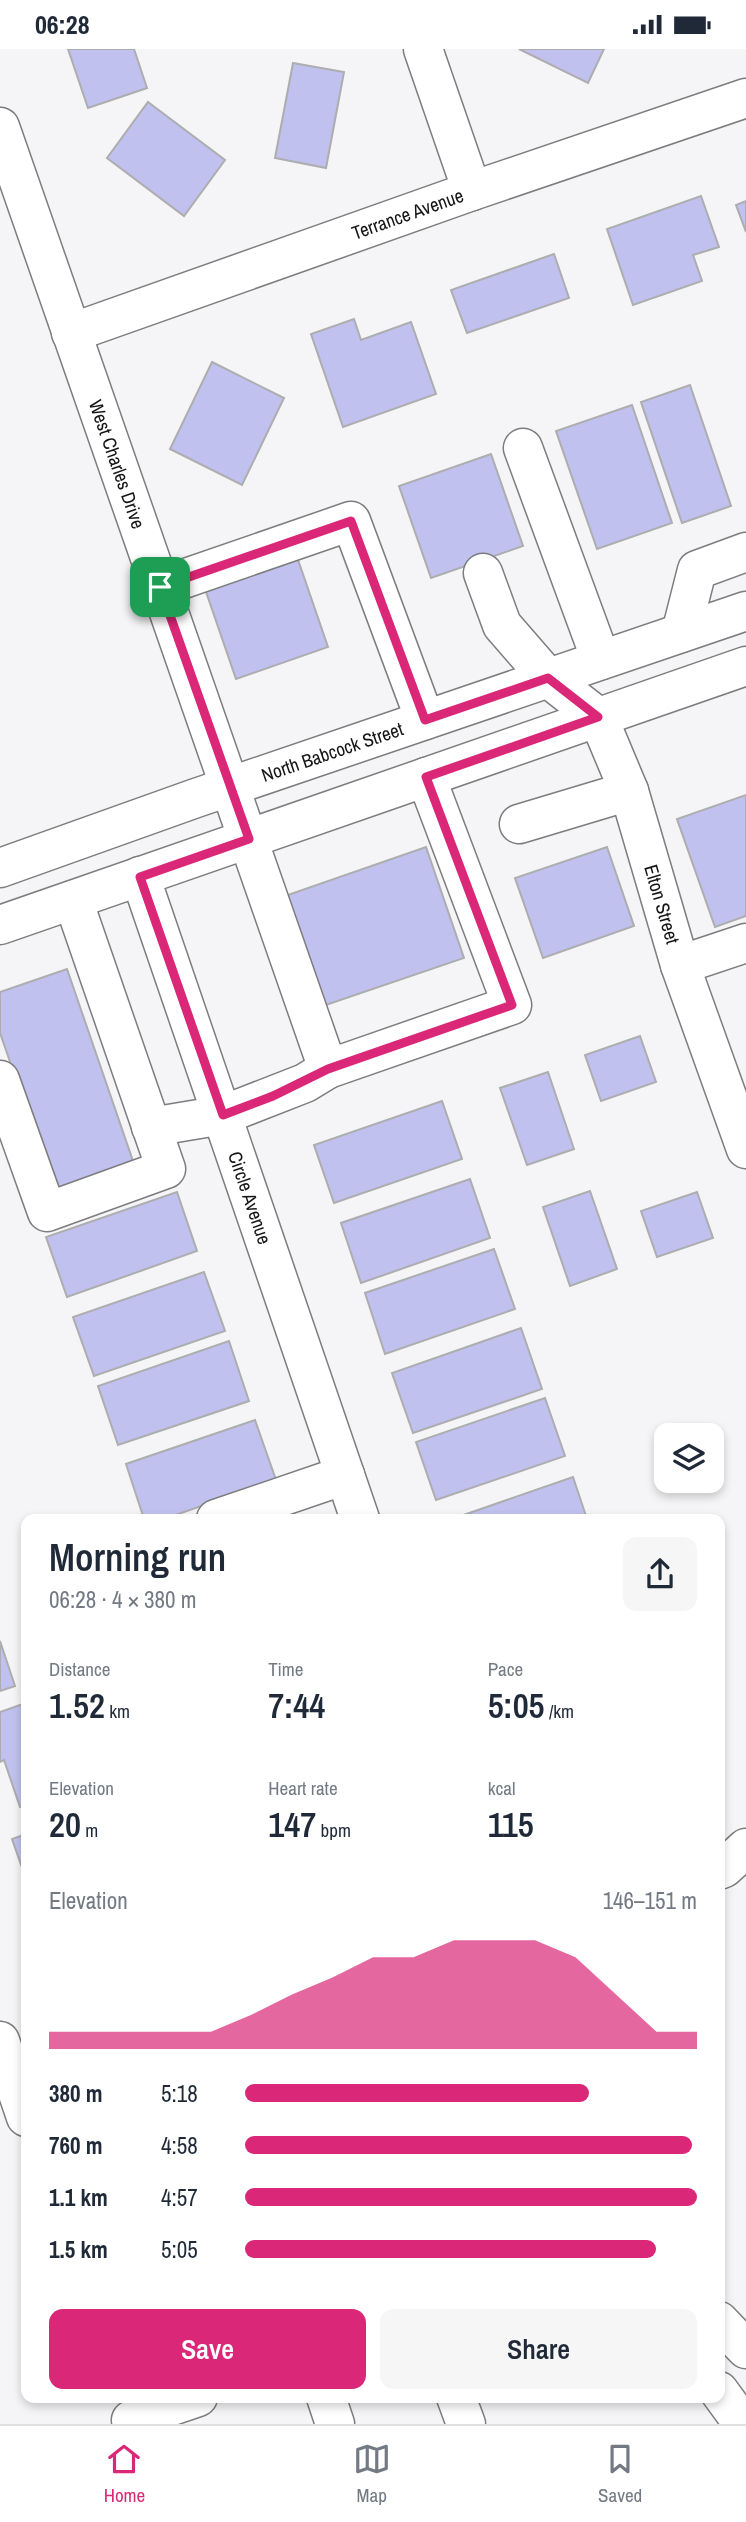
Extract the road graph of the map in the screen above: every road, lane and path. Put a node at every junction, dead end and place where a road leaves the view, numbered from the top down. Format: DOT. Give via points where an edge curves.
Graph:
graph roads {
  1 [pos="423,49"];
  2 [pos="746,98"];
  3 [pos="0,127"];
  4 [pos="472,191"];
  5 [pos="71,333"];
  6 [pos="523,448"];
  7 [pos="746,552"];
  8 [pos="483,573"];
  9 [pos="160,587"];
  10 [pos="746,611"];
  11 [pos="681,633"];
  12 [pos="601,660"];
  13 [pos="746,666"];
  14 [pos="548,678"];
  15 [pos="598,717"];
  16 [pos="425,720"];
  17 [pos="426,777"];
  18 [pos="231,786"];
  19 [pos="629,791"];
  20 [pos="519,824"];
  21 [pos="249,839"];
  22 [pos="0,868"];
  23 [pos="140,877"];
  24 [pos="72,900"];
  25 [pos="0,925"];
  26 [pos="746,943"];
  27 [pos="680,965"];
  28 [pos="328,1069"];
  29 [pos="0,1080"];
  30 [pos="223,1115"];
  31 [pos="742,1126"];
  32 [pos="151,1127"];
  33 [pos="345,1475"];
  34 [pos="231,1514"];
  35 [pos="358,1514"];
  36 [pos="746,1848"];
  37 [pos="725,1867"];
  38 [pos="0,2041"];
  39 [pos="21,2102"];
  40 [pos="725,2327"];
  41 [pos="746,2349"];
  42 [pos="725,2399"];
  43 [pos="174,2403"];
  44 [pos="328,2403"];
  45 [pos="129,2414"];
  46 [pos="335,2424"];
  47 [pos="743,2424"];
  1 -- 4 [label="street"];
  2 -- 4 [label="street, Terrance Avenue"];
  3 -- 5 [label="street, West Charles Drive"];
  4 -- 5 [label="street, Terrance Avenue"];
  5 -- 9 [label="street, West Charles Drive"];
  6 -- 12 [label="street"];
  7 -- 11 [label="street" via="697,570"];
  8 -- 14 [label="street, Elton Street" via="502,625"];
  9 -- 16 [label="street" via="351,521"];
  9 -- 18 [label="street, West Charles Drive"];
  10 -- 11 [label="street, North Babcock Street"];
  11 -- 12 [label="street, North Babcock Street"];
  12 -- 14 [label="street, North Babcock Street"];
  13 -- 15 [label="street"];
  14 -- 15 [label="street, Elton Street"];
  14 -- 16 [label="street, North Babcock Street"];
  15 -- 17 [label="street"];
  15 -- 19 [label="street, Elton Street"];
  16 -- 18 [label="street, North Babcock Street"];
  17 -- 21 [label="street"];
  17 -- 28 [label="street" via="512,1005"];
  18 -- 21 [label="street, West Charles Drive"];
  18 -- 22 [label="street, North Babcock Street"];
  19 -- 20 [label="street"];
  19 -- 27 [label="street, Elton Street"];
  21 -- 23 [label="street"];
  21 -- 28 [label="street, West Charles Drive"];
  23 -- 24 [label="street"];
  23 -- 30 [label="street, Circle Avenue"];
  24 -- 25 [label="street"];
  24 -- 32 [label="street"];
  26 -- 27 [label="street"];
  27 -- 31 [label="street, Elton Street"];
  28 -- 30 [label="street"];
  29 -- 32 [label="street" via="47,1212 166,1169"];
  30 -- 32 [label="street"];
  30 -- 33 [label="street, Circle Avenue"];
  33 -- 34 [label="street"];
  33 -- 35 [label="street, Circle Avenue"];
  36 -- 37 [label="street"];
  38 -- 39 [label="street"];
  40 -- 41 [label="street"];
  42 -- 47 [label="street"];
  43 -- 45 [label="street"];
  44 -- 46 [label="street"];
}
